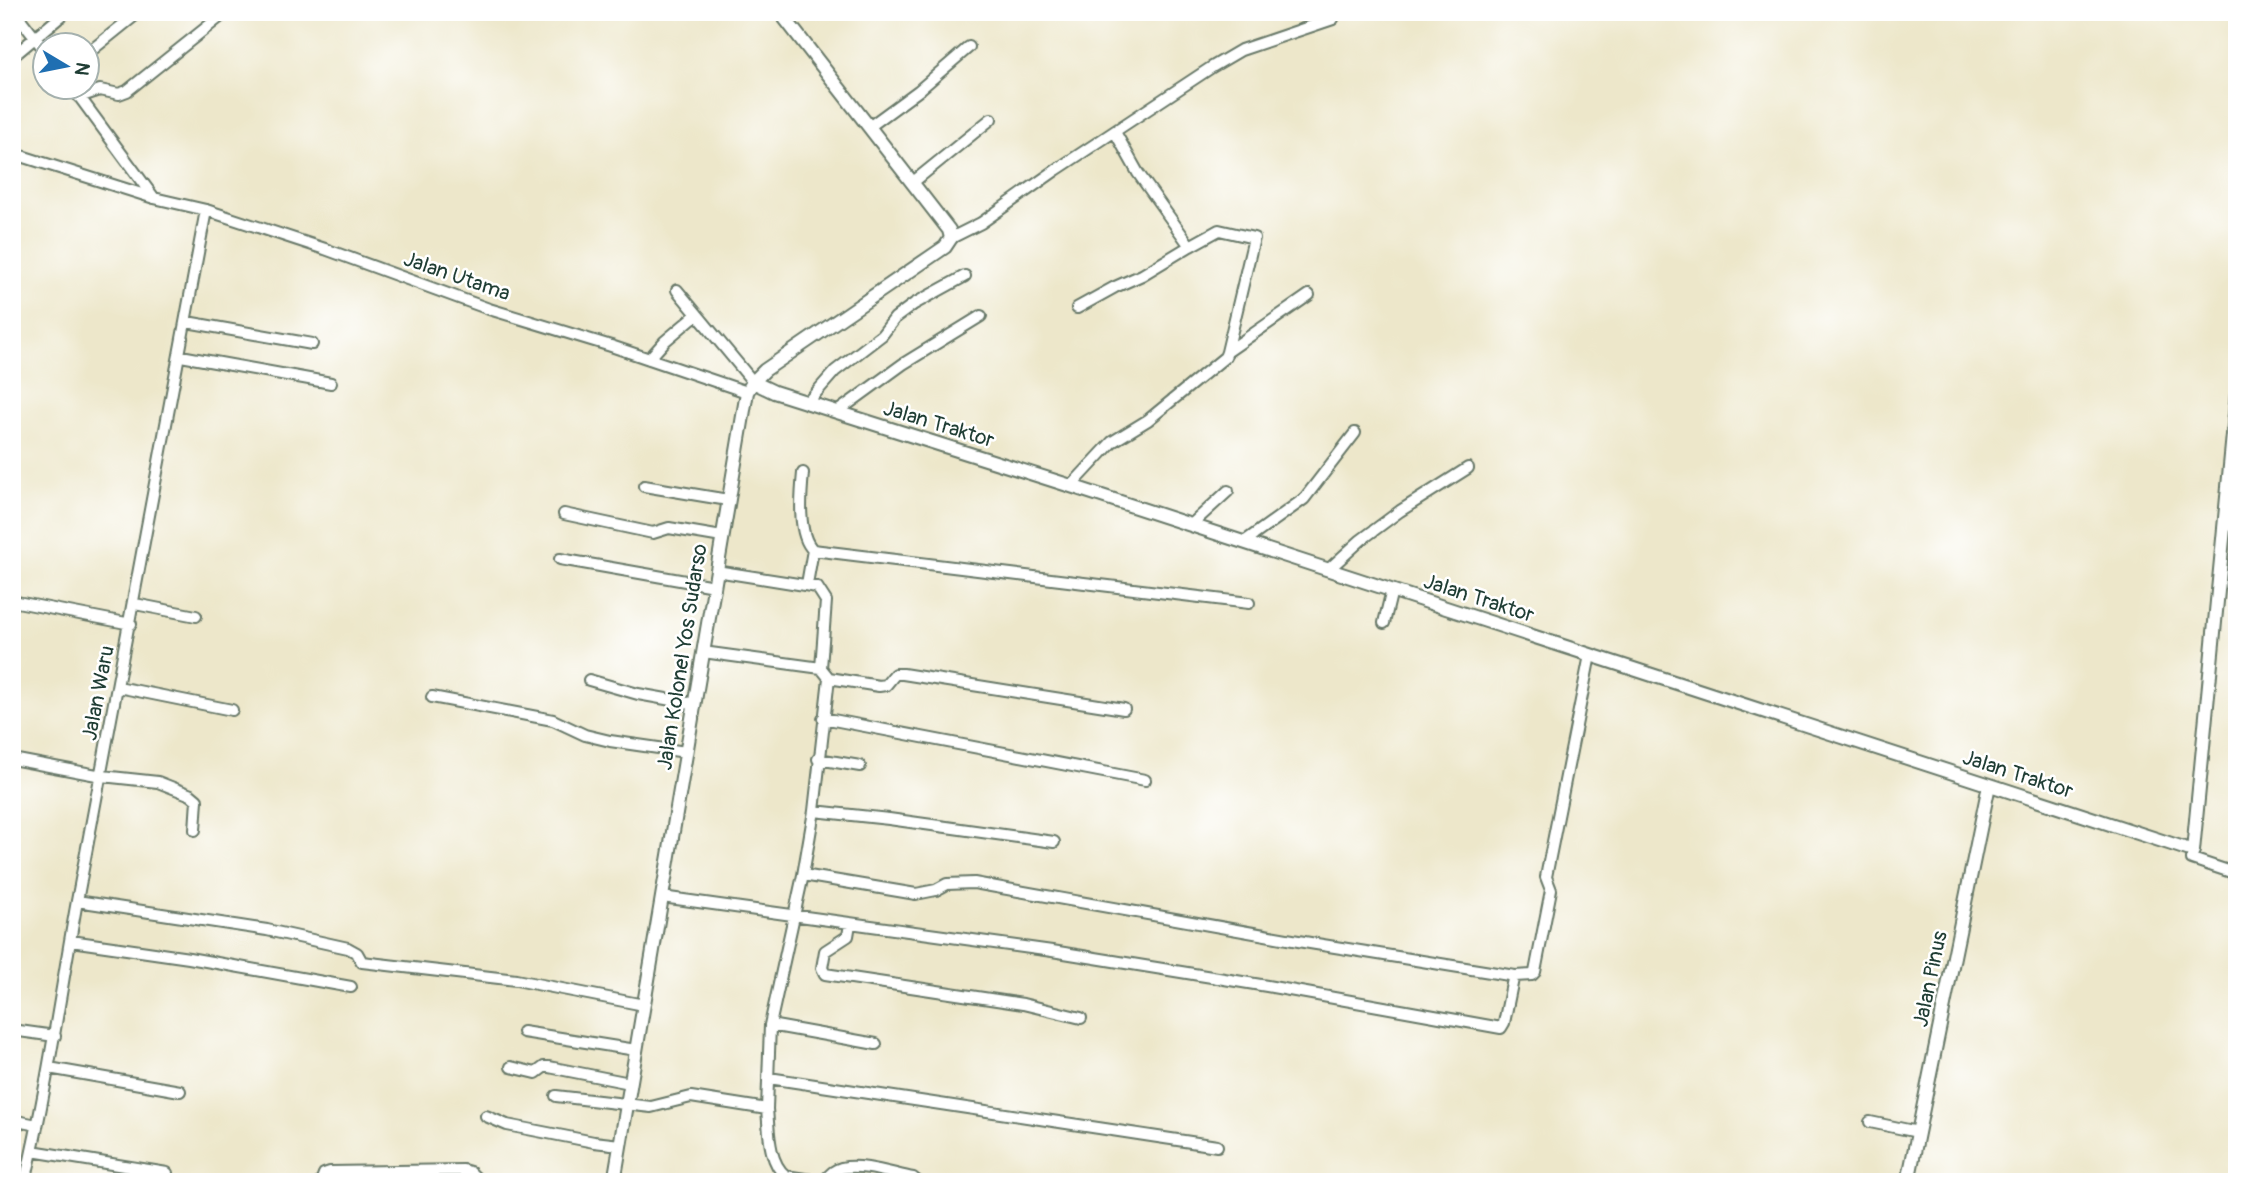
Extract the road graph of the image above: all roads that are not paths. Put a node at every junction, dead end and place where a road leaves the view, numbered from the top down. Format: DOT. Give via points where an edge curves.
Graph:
graph roads {
  1 [pos="15,12"];
  2 [pos="66,12"];
  3 [pos="139,12"];
  4 [pos="226,12"];
  5 [pos="780,12"];
  6 [pos="1333,19"];
  7 [pos="42,32"];
  8 [pos="32,34"];
  9 [pos="32,40"];
  10 [pos="102,42"];
  11 [pos="969,47"];
  12 [pos="12,57"];
  13 [pos="102,90"];
  14 [pos="83,102"];
  15 [pos="991,119"];
  16 [pos="869,127"];
  17 [pos="1115,132"];
  18 [pos="12,153"];
  19 [pos="912,183"];
  20 [pos="154,198"];
  21 [pos="206,211"];
  22 [pos="951,238"];
  23 [pos="1190,246"];
  24 [pos="965,276"];
  25 [pos="677,290"];
  26 [pos="1309,295"];
  27 [pos="1077,308"];
  28 [pos="697,314"];
  29 [pos="981,316"];
  30 [pos="187,322"];
  31 [pos="312,344"];
  32 [pos="1227,352"];
  33 [pos="181,356"];
  34 [pos="649,359"];
  35 [pos="331,383"];
  36 [pos="750,387"];
  37 [pos="2237,393"];
  38 [pos="807,403"];
  39 [pos="837,412"];
  40 [pos="1355,433"];
  41 [pos="1468,468"];
  42 [pos="803,473"];
  43 [pos="644,486"];
  44 [pos="1071,486"];
  45 [pos="1228,491"];
  46 [pos="728,500"];
  47 [pos="565,514"];
  48 [pos="1191,525"];
  49 [pos="722,537"];
  50 [pos="1244,542"];
  51 [pos="813,550"];
  52 [pos="560,559"];
  53 [pos="1328,570"];
  54 [pos="716,571"];
  55 [pos="807,584"];
  56 [pos="714,586"];
  57 [pos="1392,590"];
  58 [pos="12,601"];
  59 [pos="1249,603"];
  60 [pos="135,604"];
  61 [pos="196,616"];
  62 [pos="1384,623"];
  63 [pos="131,624"];
  64 [pos="703,652"];
  65 [pos="1590,655"];
  66 [pos="821,668"];
  67 [pos="829,678"];
  68 [pos="589,680"];
  69 [pos="118,687"];
  70 [pos="432,697"];
  71 [pos="694,704"];
  72 [pos="1124,709"];
  73 [pos="232,710"];
  74 [pos="823,718"];
  75 [pos="686,752"];
  76 [pos="12,759"];
  77 [pos="818,759"];
  78 [pos="860,766"];
  79 [pos="102,776"];
  80 [pos="1145,780"];
  81 [pos="1989,785"];
  82 [pos="814,811"];
  83 [pos="195,830"];
  84 [pos="1054,842"];
  85 [pos="2193,851"];
  86 [pos="2237,874"];
  87 [pos="803,875"];
  88 [pos="662,897"];
  89 [pos="77,901"];
  90 [pos="796,915"];
  91 [pos="850,924"];
  92 [pos="71,941"];
  93 [pos="1515,976"];
  94 [pos="351,987"];
  95 [pos="644,1005"];
  96 [pos="1081,1018"];
  97 [pos="770,1026"];
  98 [pos="12,1030"];
  99 [pos="523,1032"];
  100 [pos="55,1036"];
  101 [pos="876,1044"];
  102 [pos="636,1049"];
  103 [pos="511,1067"];
  104 [pos="48,1068"];
  105 [pos="769,1078"];
  106 [pos="631,1083"];
  107 [pos="180,1091"];
  108 [pos="556,1096"];
  109 [pos="627,1104"];
  110 [pos="767,1109"];
  111 [pos="486,1116"];
  112 [pos="12,1120"];
  113 [pos="1870,1122"];
  114 [pos="37,1125"];
  115 [pos="1918,1132"];
  116 [pos="620,1145"];
  117 [pos="1217,1146"];
  118 [pos="32,1151"];
  119 [pos="167,1173"];
  120 [pos="25,1182"];
  121 [pos="321,1182"];
  122 [pos="480,1182"];
  123 [pos="614,1182"];
  124 [pos="824,1182"];
  125 [pos="918,1182"];
  126 [pos="1908,1182"];
  1 -- 8 [label="street"];
  2 -- 7 [label="street"];
  3 -- 10 [label="street"];
  4 -- 13 [label="street" via="127,91"];
  5 -- 16 [label="street"];
  6 -- 17 [label="street" via="1241,50"];
  9 -- 12 [label="street"];
  11 -- 16 [label="street"];
  14 -- 20 [label="street"];
  15 -- 19 [label="street"];
  16 -- 19 [label="street"];
  17 -- 22 [label="street" via="981,223"];
  17 -- 23 [label="street"];
  18 -- 20 [label="street, Jalan Utama"];
  19 -- 22 [label="street"];
  20 -- 21 [label="street, Jalan Utama"];
  21 -- 30 [label="street, Jalan Waru"];
  21 -- 34 [label="street, Jalan Utama"];
  22 -- 36 [label="street" via="945,247 765,370"];
  23 -- 27 [label="street"];
  23 -- 32 [label="street" via="1219,230 1254,238"];
  24 -- 38 [label="street" via="895,318 882,335 835,371"];
  25 -- 28 [label="street"];
  26 -- 32 [label="street"];
  28 -- 34 [label="street"];
  28 -- 36 [label="street"];
  29 -- 39 [label="street" via="902,364"];
  30 -- 31 [label="street"];
  30 -- 33 [label="street, Jalan Waru"];
  32 -- 44 [label="street" via="1148,420 1112,442"];
  33 -- 35 [label="street"];
  33 -- 60 [label="street, Jalan Waru"];
  34 -- 36 [label="street, Jalan Utama"];
  36 -- 38 [label="street, Jalan Traktor"];
  36 -- 46 [label="street, Jalan Kolonel Yos Sudarso"];
  37 -- 85 [label="street"];
  38 -- 39 [label="street, Jalan Traktor"];
  39 -- 44 [label="street, Jalan Traktor"];
  40 -- 50 [label="street" via="1304,499"];
  41 -- 53 [label="street" via="1400,511"];
  42 -- 51 [label="street" via="803,526"];
  43 -- 46 [label="street"];
  44 -- 48 [label="street, Jalan Traktor"];
  45 -- 48 [label="street"];
  46 -- 49 [label="street, Jalan Kolonel Yos Sudarso"];
  47 -- 49 [label="street" via="653,533 669,528"];
  48 -- 50 [label="street, Jalan Traktor"];
  49 -- 54 [label="street, Jalan Kolonel Yos Sudarso"];
  50 -- 53 [label="street, Jalan Traktor"];
  51 -- 55 [label="street"];
  51 -- 59 [label="street"];
  52 -- 56 [label="street"];
  53 -- 57 [label="street, Jalan Traktor"];
  54 -- 55 [label="street"];
  54 -- 56 [label="street, Jalan Kolonel Yos Sudarso"];
  55 -- 66 [label="street" via="817,587 826,601"];
  56 -- 64 [label="street, Jalan Kolonel Yos Sudarso"];
  57 -- 62 [label="street"];
  57 -- 65 [label="street, Jalan Traktor"];
  58 -- 63 [label="street"];
  60 -- 61 [label="street"];
  60 -- 63 [label="street, Jalan Waru"];
  63 -- 69 [label="street, Jalan Waru"];
  64 -- 66 [label="street"];
  64 -- 71 [label="street, Jalan Kolonel Yos Sudarso"];
  65 -- 81 [label="street, Jalan Traktor"];
  65 -- 93 [label="street" via="1546,877 1551,890 1535,972"];
  66 -- 67 [label="street"];
  67 -- 72 [label="street" via="879,686 895,674 903,674"];
  67 -- 74 [label="street"];
  68 -- 71 [label="street"];
  69 -- 73 [label="street"];
  69 -- 79 [label="street, Jalan Waru"];
  70 -- 75 [label="street" via="554,720 610,741"];
  71 -- 75 [label="street, Jalan Kolonel Yos Sudarso"];
  74 -- 77 [label="street"];
  74 -- 80 [label="street"];
  75 -- 88 [label="street, Jalan Kolonel Yos Sudarso"];
  76 -- 79 [label="street"];
  77 -- 78 [label="street"];
  77 -- 82 [label="street"];
  79 -- 83 [label="street" via="158,782 191,795 197,800"];
  79 -- 89 [label="street, Jalan Waru"];
  81 -- 85 [label="street, Jalan Traktor"];
  81 -- 115 [label="street, Jalan Pinus"];
  82 -- 84 [label="street"];
  82 -- 87 [label="street"];
  85 -- 86 [label="street" via="2192,859"];
  87 -- 90 [label="street"];
  87 -- 93 [label="street" via="916,894 947,884 974,883"];
  88 -- 90 [label="street"];
  88 -- 95 [label="street, Jalan Kolonel Yos Sudarso"];
  89 -- 92 [label="street, Jalan Waru"];
  89 -- 95 [label="street" via="267,930 348,948 362,962 516,980"];
  90 -- 91 [label="street"];
  90 -- 97 [label="street"];
  91 -- 93 [label="street" via="1267,986 1499,1028 1504,1026"];
  91 -- 96 [label="street" via="848,936 825,951 825,974 1023,1004"];
  92 -- 94 [label="street"];
  92 -- 100 [label="street, Jalan Waru"];
  95 -- 102 [label="street, Jalan Kolonel Yos Sudarso"];
  97 -- 101 [label="street"];
  97 -- 105 [label="street"];
  98 -- 100 [label="street"];
  99 -- 102 [label="street"];
  100 -- 104 [label="street, Jalan Waru"];
  102 -- 106 [label="street, Jalan Kolonel Yos Sudarso"];
  103 -- 106 [label="street" via="536,1073 549,1067"];
  104 -- 107 [label="street"];
  104 -- 114 [label="street, Jalan Waru"];
  105 -- 110 [label="street"];
  105 -- 117 [label="street"];
  106 -- 109 [label="street, Jalan Kolonel Yos Sudarso"];
  108 -- 109 [label="street"];
  109 -- 110 [label="street" via="655,1107 691,1097"];
  109 -- 116 [label="street, Jalan Kolonel Yos Sudarso"];
  110 -- 124 [label="street" via="773,1154 781,1172"];
  111 -- 116 [label="street" via="507,1125"];
  112 -- 114 [label="street"];
  113 -- 115 [label="street"];
  114 -- 118 [label="street, Jalan Waru"];
  115 -- 126 [label="street, Jalan Pinus"];
  116 -- 123 [label="street, Jalan Kolonel Yos Sudarso"];
  118 -- 119 [label="street"];
  118 -- 120 [label="street, Jalan Waru"];
  121 -- 122 [label="street" via="330,1172 463,1170"];
  124 -- 125 [label="street" via="841,1168 858,1168"];
}
